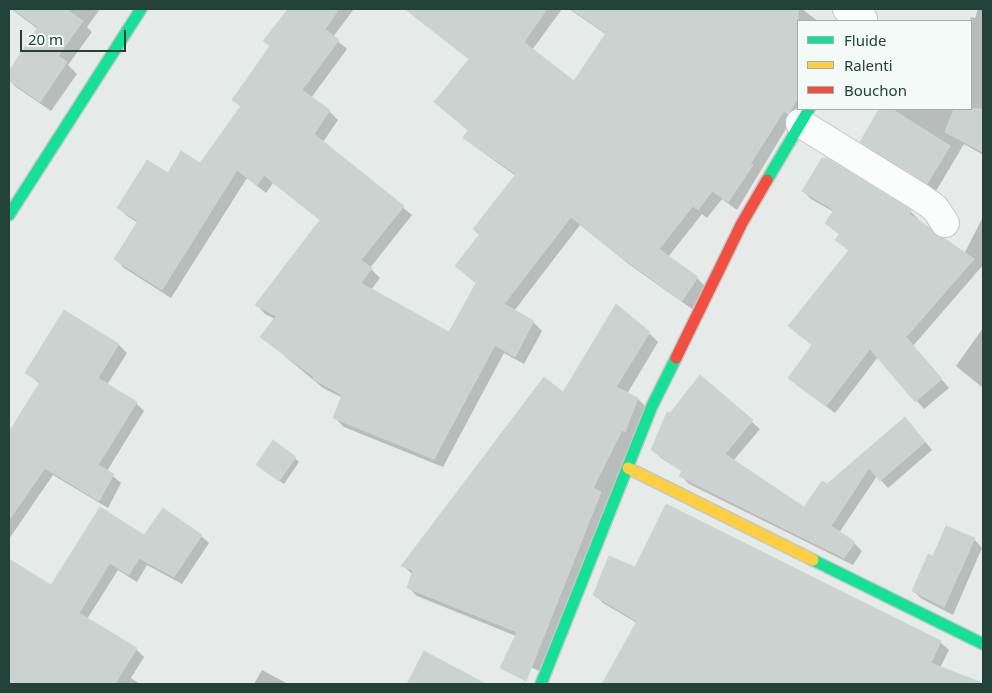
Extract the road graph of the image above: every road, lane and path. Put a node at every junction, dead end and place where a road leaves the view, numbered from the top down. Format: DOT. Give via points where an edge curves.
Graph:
graph roads {
  1 [pos="141,9"];
  2 [pos="805,116"];
  3 [pos="9,215"];
  4 [pos="945,223"];
  5 [pos="628,468"];
  6 [pos="983,644"];
  7 [pos="541,684"];
  1 -- 3 [label="main road"];
  2 -- 4 [label="street" via="935,208"];
  2 -- 5 [label="main road" via="742,223 652,406"];
  5 -- 6 [label="main road"];
  5 -- 7 [label="main road"];
}
